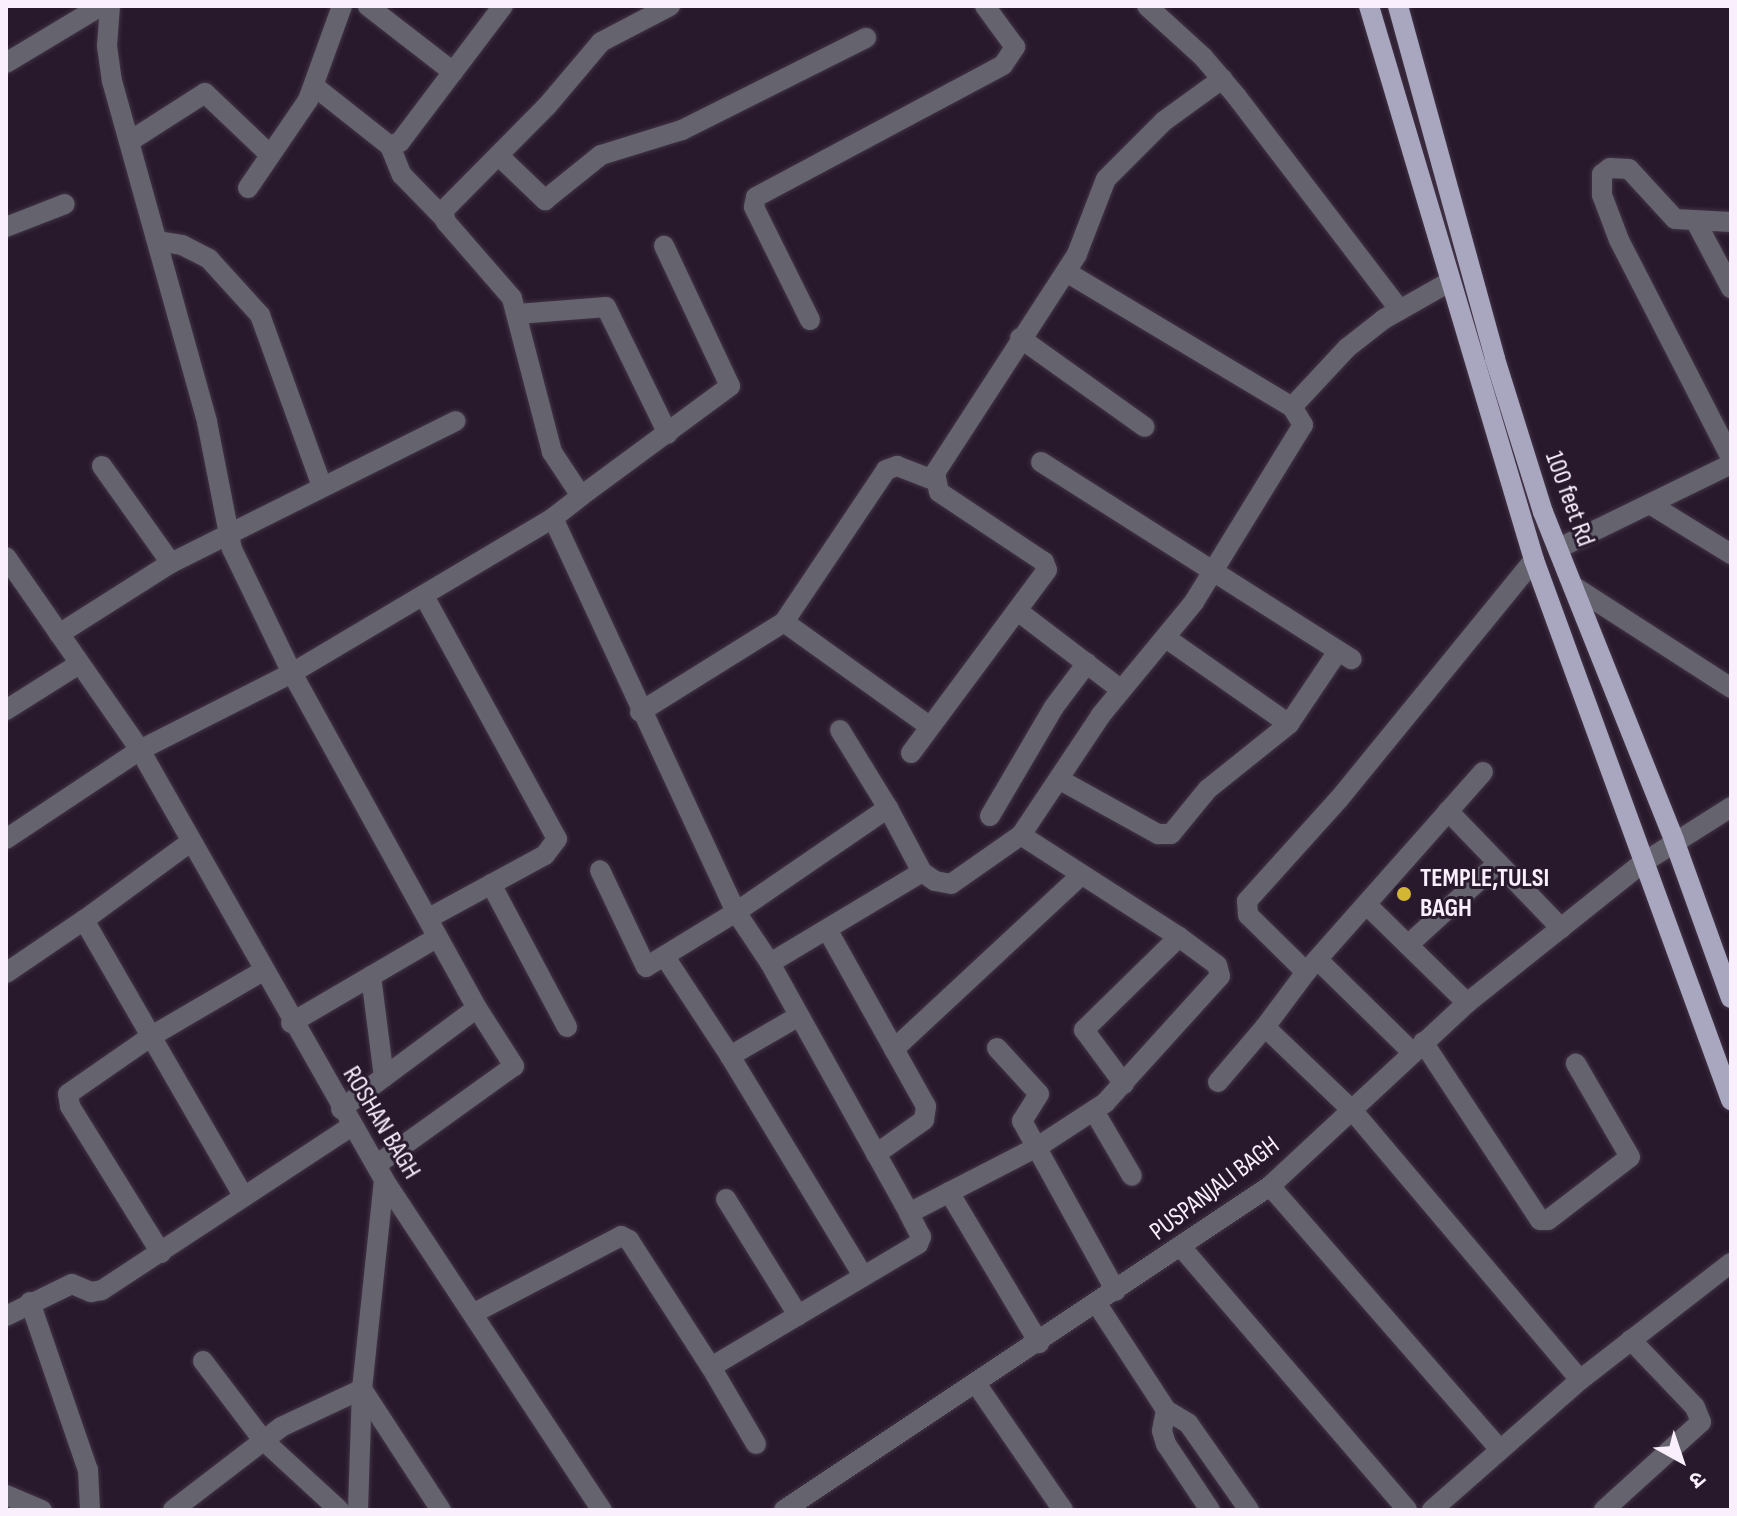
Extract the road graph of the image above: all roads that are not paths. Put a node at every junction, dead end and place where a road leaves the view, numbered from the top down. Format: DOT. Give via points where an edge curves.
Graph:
graph roads {
  1 [pos="101,6"];
  2 [pos="110,6"];
  3 [pos="342,6"];
  4 [pos="368,6"];
  5 [pos="503,6"];
  6 [pos="670,6"];
  7 [pos="985,6"];
  8 [pos="1147,6"];
  9 [pos="1369,6"];
  10 [pos="1398,6"];
  11 [pos="866,38"];
  12 [pos="6,63"];
  13 [pos="453,72"];
  14 [pos="1222,79"];
  15 [pos="314,86"];
  16 [pos="130,141"];
  17 [pos="390,146"];
  18 [pos="270,155"];
  19 [pos="499,156"];
  20 [pos="248,188"];
  21 [pos="65,204"];
  22 [pos="444,218"];
  23 [pos="1696,222"];
  24 [pos="1731,222"];
  25 [pos="6,227"];
  26 [pos="157,241"];
  27 [pos="664,246"];
  28 [pos="1066,272"];
  29 [pos="1449,282"];
  30 [pos="1731,288"];
  31 [pos="1400,310"];
  32 [pos="518,314"];
  33 [pos="810,320"];
  34 [pos="1020,338"];
  35 [pos="1292,407"];
  36 [pos="456,421"];
  37 [pos="1145,427"];
  38 [pos="668,434"];
  39 [pos="1731,458"];
  40 [pos="1041,462"];
  41 [pos="1731,464"];
  42 [pos="102,466"];
  43 [pos="934,480"];
  44 [pos="322,486"];
  45 [pos="581,496"];
  46 [pos="1653,506"];
  47 [pos="553,518"];
  48 [pos="228,533"];
  49 [pos="1559,548"];
  50 [pos="1731,554"];
  51 [pos="6,557"];
  52 [pos="1534,560"];
  53 [pos="171,563"];
  54 [pos="1213,571"];
  55 [pos="1573,586"];
  56 [pos="424,596"];
  57 [pos="1019,612"];
  58 [pos="784,622"];
  59 [pos="59,634"];
  60 [pos="1166,638"];
  61 [pos="1087,663"];
  62 [pos="79,664"];
  63 [pos="292,673"];
  64 [pos="1731,688"];
  65 [pos="1120,689"];
  66 [pos="6,710"];
  67 [pos="640,712"];
  68 [pos="1289,724"];
  69 [pos="928,725"];
  70 [pos="840,730"];
  71 [pos="140,750"];
  72 [pos="911,753"];
  73 [pos="1483,772"];
  74 [pos="1062,781"];
  75 [pos="1731,807"];
  76 [pos="888,808"];
  77 [pos="1448,811"];
  78 [pos="990,816"];
  79 [pos="1021,835"];
  80 [pos="6,839"];
  81 [pos="1674,840"];
  82 [pos="189,843"];
  83 [pos="1498,863"];
  84 [pos="1641,864"];
  85 [pos="600,870"];
  86 [pos="922,872"];
  87 [pos="1080,876"];
  88 [pos="491,884"];
  89 [pos="1367,905"];
  90 [pos="736,912"];
  91 [pos="429,918"];
  92 [pos="84,920"];
  93 [pos="1561,928"];
  94 [pos="828,931"];
  95 [pos="438,937"];
  96 [pos="1179,937"];
  97 [pos="1408,945"];
  98 [pos="665,957"];
  99 [pos="770,963"];
  100 [pos="1312,966"];
  101 [pos="263,971"];
  102 [pos="6,973"];
  103 [pos="371,976"];
  104 [pos="1731,998"];
  105 [pos="1467,1003"];
  106 [pos="477,1008"];
  107 [pos="799,1016"];
  108 [pos="291,1023"];
  109 [pos="567,1027"];
  110 [pos="1265,1027"];
  111 [pos="150,1037"];
  112 [pos="1418,1047"];
  113 [pos="997,1048"];
  114 [pos="894,1049"];
  115 [pos="730,1056"];
  116 [pos="1576,1064"];
  117 [pos="384,1077"];
  118 [pos="1218,1082"];
  119 [pos="1124,1084"];
  120 [pos="1731,1100"];
  121 [pos="1352,1110"];
  122 [pos="1094,1111"];
  123 [pos="347,1117"];
  124 [pos="1039,1146"];
  125 [pos="876,1154"];
  126 [pos="380,1173"];
  127 [pos="1132,1176"];
  128 [pos="1270,1186"];
  129 [pos="949,1192"];
  130 [pos="243,1195"];
  131 [pos="726,1199"];
  132 [pos="909,1213"];
  133 [pos="1182,1248"];
  134 [pos="161,1253"];
  135 [pos="1731,1263"];
  136 [pos="863,1276"];
  137 [pos="1116,1291"];
  138 [pos="30,1302"];
  139 [pos="1097,1304"];
  140 [pos="474,1313"];
  141 [pos="798,1315"];
  142 [pos="6,1316"];
  143 [pos="1631,1340"];
  144 [pos="1039,1343"];
  145 [pos="203,1361"];
  146 [pos="711,1367"];
  147 [pos="1580,1380"];
  148 [pos="977,1385"];
  149 [pos="362,1389"];
  150 [pos="1166,1410"];
  151 [pos="263,1440"];
  152 [pos="756,1444"];
  153 [pos="1500,1450"];
  154 [pos="6,1495"];
  155 [pos="42,1510"];
  156 [pos="90,1510"];
  157 [pos="173,1510"];
  158 [pos="339,1510"];
  159 [pos="358,1510"];
  160 [pos="441,1510"];
  161 [pos="602,1510"];
  162 [pos="784,1510"];
  163 [pos="1063,1510"];
  164 [pos="1210,1510"];
  165 [pos="1249,1510"];
  166 [pos="1407,1510"];
  167 [pos="1432,1510"];
  168 [pos="1604,1510"];
  1 -- 12 [label="street"];
  2 -- 16 [label="street" via="108,61"];
  3 -- 15 [label="street"];
  4 -- 13 [label="street"];
  5 -- 13 [label="street"];
  6 -- 19 [label="street" via="601,42"];
  7 -- 33 [label="street" via="1015,47 1003,65 756,197 757,215"];
  8 -- 14 [label="street"];
  9 -- 29 [label="main road"];
  10 -- 49 [label="main road, 100 feet Rd" via="1495,359"];
  11 -- 19 [label="street" via="682,130 593,159 545,200"];
  13 -- 17 [label="street" via="400,142"];
  14 -- 28 [label="street" via="1164,121 1106,179"];
  14 -- 31 [label="street"];
  15 -- 17 [label="street"];
  15 -- 18 [label="street"];
  16 -- 18 [label="street" via="205,93"];
  16 -- 26 [label="street"];
  17 -- 22 [label="street" via="402,175"];
  18 -- 20 [label="street"];
  19 -- 22 [label="street" via="445,207"];
  21 -- 25 [label="street"];
  22 -- 32 [label="street" via="502,282"];
  23 -- 24 [label="street"];
  23 -- 30 [label="street"];
  23 -- 39 [label="street" via="1675,219 1629,169 1610,168 1602,174 1602,195 1619,240"];
  26 -- 44 [label="street" via="182,245 209,259 260,315"];
  26 -- 48 [label="street" via="207,422"];
  27 -- 38 [label="street" via="730,386"];
  28 -- 34 [label="street"];
  28 -- 35 [label="street"];
  29 -- 31 [label="street"];
  29 -- 52 [label="main road"];
  31 -- 35 [label="street" via="1347,348"];
  32 -- 38 [label="street" via="606,307"];
  32 -- 45 [label="street" via="549,444"];
  34 -- 37 [label="street"];
  34 -- 43 [label="street"];
  35 -- 54 [label="street" via="1303,425"];
  36 -- 44 [label="street"];
  38 -- 45 [label="street"];
  40 -- 54 [label="street"];
  41 -- 46 [label="street"];
  42 -- 53 [label="street"];
  43 -- 57 [label="street" via="939,492 1046,565"];
  43 -- 58 [label="street" via="897,466 886,470"];
  44 -- 48 [label="street"];
  45 -- 47 [label="street"];
  46 -- 49 [label="street"];
  46 -- 50 [label="street"];
  47 -- 56 [label="street"];
  47 -- 67 [label="street"];
  48 -- 53 [label="street"];
  48 -- 63 [label="street"];
  49 -- 55 [label="main road, 100 feet Rd"];
  51 -- 59 [label="street, ROSHAN BAGH"];
  52 -- 84 [label="main road"];
  52 -- 100 [label="street" via="1339,799 1247,901 1248,915"];
  53 -- 59 [label="street"];
  54 -- 60 [label="street"];
  54 -- 68 [label="street" via="1345,655"];
  55 -- 64 [label="street"];
  55 -- 81 [label="main road, 100 feet Rd"];
  56 -- 63 [label="street"];
  56 -- 88 [label="street" via="557,834 551,851"];
  57 -- 61 [label="street"];
  57 -- 69 [label="street"];
  58 -- 67 [label="street"];
  58 -- 69 [label="street"];
  59 -- 62 [label="street, ROSHAN BAGH"];
  60 -- 65 [label="street"];
  60 -- 68 [label="street"];
  61 -- 65 [label="street"];
  61 -- 78 [label="street"];
  62 -- 66 [label="street"];
  62 -- 71 [label="street, ROSHAN BAGH"];
  63 -- 71 [label="street"];
  63 -- 91 [label="street"];
  65 -- 74 [label="street"];
  67 -- 90 [label="street"];
  68 -- 74 [label="street" via="1208,789 1177,830 1165,836"];
  69 -- 72 [label="street"];
  70 -- 76 [label="street"];
  71 -- 80 [label="street"];
  71 -- 82 [label="street, ROSHAN BAGH"];
  73 -- 77 [label="street"];
  74 -- 79 [label="street"];
  75 -- 81 [label="street, PUSPANJALI BAGH"];
  76 -- 86 [label="street"];
  76 -- 90 [label="street"];
  77 -- 83 [label="street"];
  77 -- 89 [label="street"];
  79 -- 86 [label="street" via="951,884"];
  79 -- 87 [label="street"];
  81 -- 84 [label="street, PUSPANJALI BAGH"];
  81 -- 104 [label="main road, 100 feet Rd"];
  82 -- 92 [label="street"];
  82 -- 101 [label="street, ROSHAN BAGH"];
  83 -- 93 [label="street"];
  83 -- 97 [label="street"];
  84 -- 93 [label="street, PUSPANJALI BAGH"];
  84 -- 120 [label="main road"];
  85 -- 98 [label="street" via="642,964 648,967"];
  86 -- 94 [label="street"];
  87 -- 96 [label="street"];
  87 -- 114 [label="street"];
  88 -- 91 [label="street"];
  88 -- 109 [label="street"];
  89 -- 97 [label="street"];
  89 -- 100 [label="street"];
  90 -- 98 [label="street"];
  90 -- 99 [label="street"];
  91 -- 95 [label="street"];
  92 -- 102 [label="street"];
  92 -- 111 [label="street"];
  93 -- 105 [label="street, PUSPANJALI BAGH"];
  94 -- 99 [label="street"];
  94 -- 114 [label="street"];
  95 -- 103 [label="street"];
  95 -- 106 [label="street"];
  96 -- 119 [label="street" via="1084,1030"];
  96 -- 119 [label="street" via="1217,965 1220,976"];
  97 -- 105 [label="street"];
  98 -- 115 [label="street"];
  99 -- 107 [label="street"];
  100 -- 110 [label="street"];
  100 -- 112 [label="street"];
  101 -- 108 [label="street, ROSHAN BAGH"];
  101 -- 111 [label="street"];
  103 -- 108 [label="street"];
  103 -- 117 [label="street"];
  105 -- 112 [label="street, PUSPANJALI BAGH"];
  106 -- 117 [label="street"];
  106 -- 126 [label="street" via="513,1070"];
  107 -- 115 [label="street"];
  107 -- 125 [label="street"];
  108 -- 123 [label="street, ROSHAN BAGH"];
  110 -- 118 [label="street"];
  110 -- 121 [label="street"];
  111 -- 130 [label="street"];
  111 -- 134 [label="street" via="75,1086 67,1099"];
  112 -- 116 [label="street" via="1540,1220 1548,1220 1630,1157"];
  112 -- 121 [label="street, PUSPANJALI BAGH"];
  113 -- 124 [label="street" via="1039,1094 1022,1121"];
  114 -- 125 [label="street" via="927,1114"];
  115 -- 136 [label="street"];
  117 -- 123 [label="street"];
  119 -- 122 [label="street"];
  121 -- 128 [label="street, PUSPANJALI BAGH"];
  121 -- 147 [label="street"];
  122 -- 124 [label="street"];
  122 -- 127 [label="street"];
  123 -- 126 [label="street, ROSHAN BAGH"];
  123 -- 130 [label="street"];
  124 -- 129 [label="street"];
  124 -- 137 [label="street"];
  125 -- 132 [label="street"];
  126 -- 140 [label="street, ROSHAN BAGH"];
  126 -- 149 [label="street"];
  128 -- 133 [label="street, PUSPANJALI BAGH"];
  128 -- 153 [label="street"];
  129 -- 132 [label="street"];
  129 -- 144 [label="street"];
  130 -- 134 [label="street"];
  131 -- 141 [label="street"];
  132 -- 136 [label="street" via="921,1241"];
  133 -- 137 [label="street, PUSPANJALI BAGH"];
  133 -- 166 [label="street"];
  134 -- 138 [label="street" via="102,1290 91,1292 72,1284"];
  135 -- 143 [label="street"];
  136 -- 141 [label="street"];
  137 -- 139 [label="street, PUSPANJALI BAGH"];
  138 -- 142 [label="street"];
  138 -- 156 [label="street" via="88,1470"];
  139 -- 144 [label="street, PUSPANJALI BAGH"];
  139 -- 150 [label="street"];
  140 -- 146 [label="street" via="621,1236 629,1240"];
  140 -- 161 [label="street, ROSHAN BAGH"];
  141 -- 146 [label="street"];
  143 -- 147 [label="street"];
  143 -- 168 [label="street" via="1695,1407 1701,1422"];
  144 -- 148 [label="street, PUSPANJALI BAGH"];
  145 -- 151 [label="street"];
  146 -- 152 [label="street"];
  147 -- 153 [label="street"];
  148 -- 162 [label="street, PUSPANJALI BAGH"];
  148 -- 163 [label="street"];
  149 -- 151 [label="street"];
  149 -- 159 [label="street"];
  149 -- 160 [label="street"];
  150 -- 164 [label="street" via="1166,1444"];
  150 -- 165 [label="street" via="1188,1423"];
  151 -- 157 [label="street"];
  151 -- 158 [label="street"];
  153 -- 167 [label="street"];
  154 -- 155 [label="street"];
}
